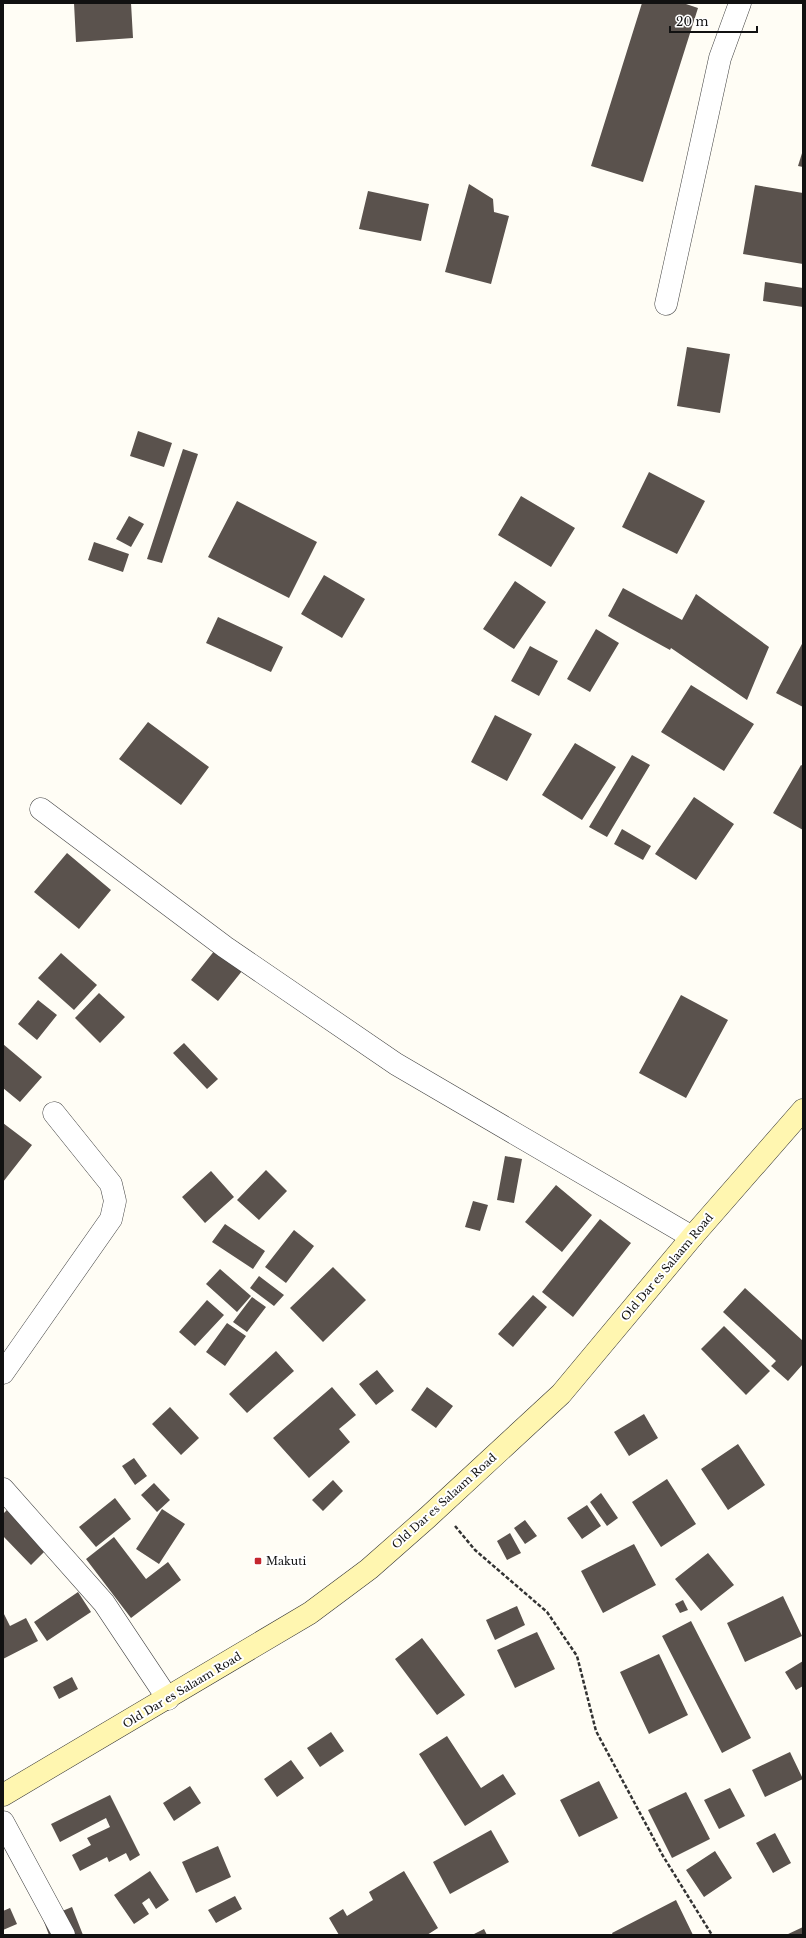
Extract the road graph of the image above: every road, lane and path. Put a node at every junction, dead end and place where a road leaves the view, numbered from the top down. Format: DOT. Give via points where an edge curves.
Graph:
graph roads {
  1 [pos="740,3"];
  2 [pos="666,304"];
  3 [pos="41,809"];
  4 [pos="803,1110"];
  5 [pos="54,1113"];
  6 [pos="692,1237"];
  7 [pos="3,1373"];
  8 [pos="3,1489"];
  9 [pos="440,1507"];
  10 [pos="168,1699"];
  11 [pos="3,1795"];
  12 [pos="3,1822"];
  13 [pos="64,1935"];
  14 [pos="712,1935"];
  1 -- 2 [label="street" via="720,58"];
  3 -- 6 [label="street" via="225,947 396,1064"];
  4 -- 6 [label="street, Old Dar es Salaam Road"];
  5 -- 7 [label="street" via="111,1184 115,1201 110,1219"];
  6 -- 9 [label="street, Old Dar es Salaam Road" via="562,1394"];
  8 -- 10 [label="street" via="104,1603"];
  9 -- 10 [label="street, Old Dar es Salaam Road" via="368,1569 310,1613"];
  9 -- 14 [label="path" via="475,1550 547,1612 577,1656 596,1731 663,1856"];
  10 -- 11 [label="street, Old Dar es Salaam Road"];
  12 -- 13 [label="street"];
}
